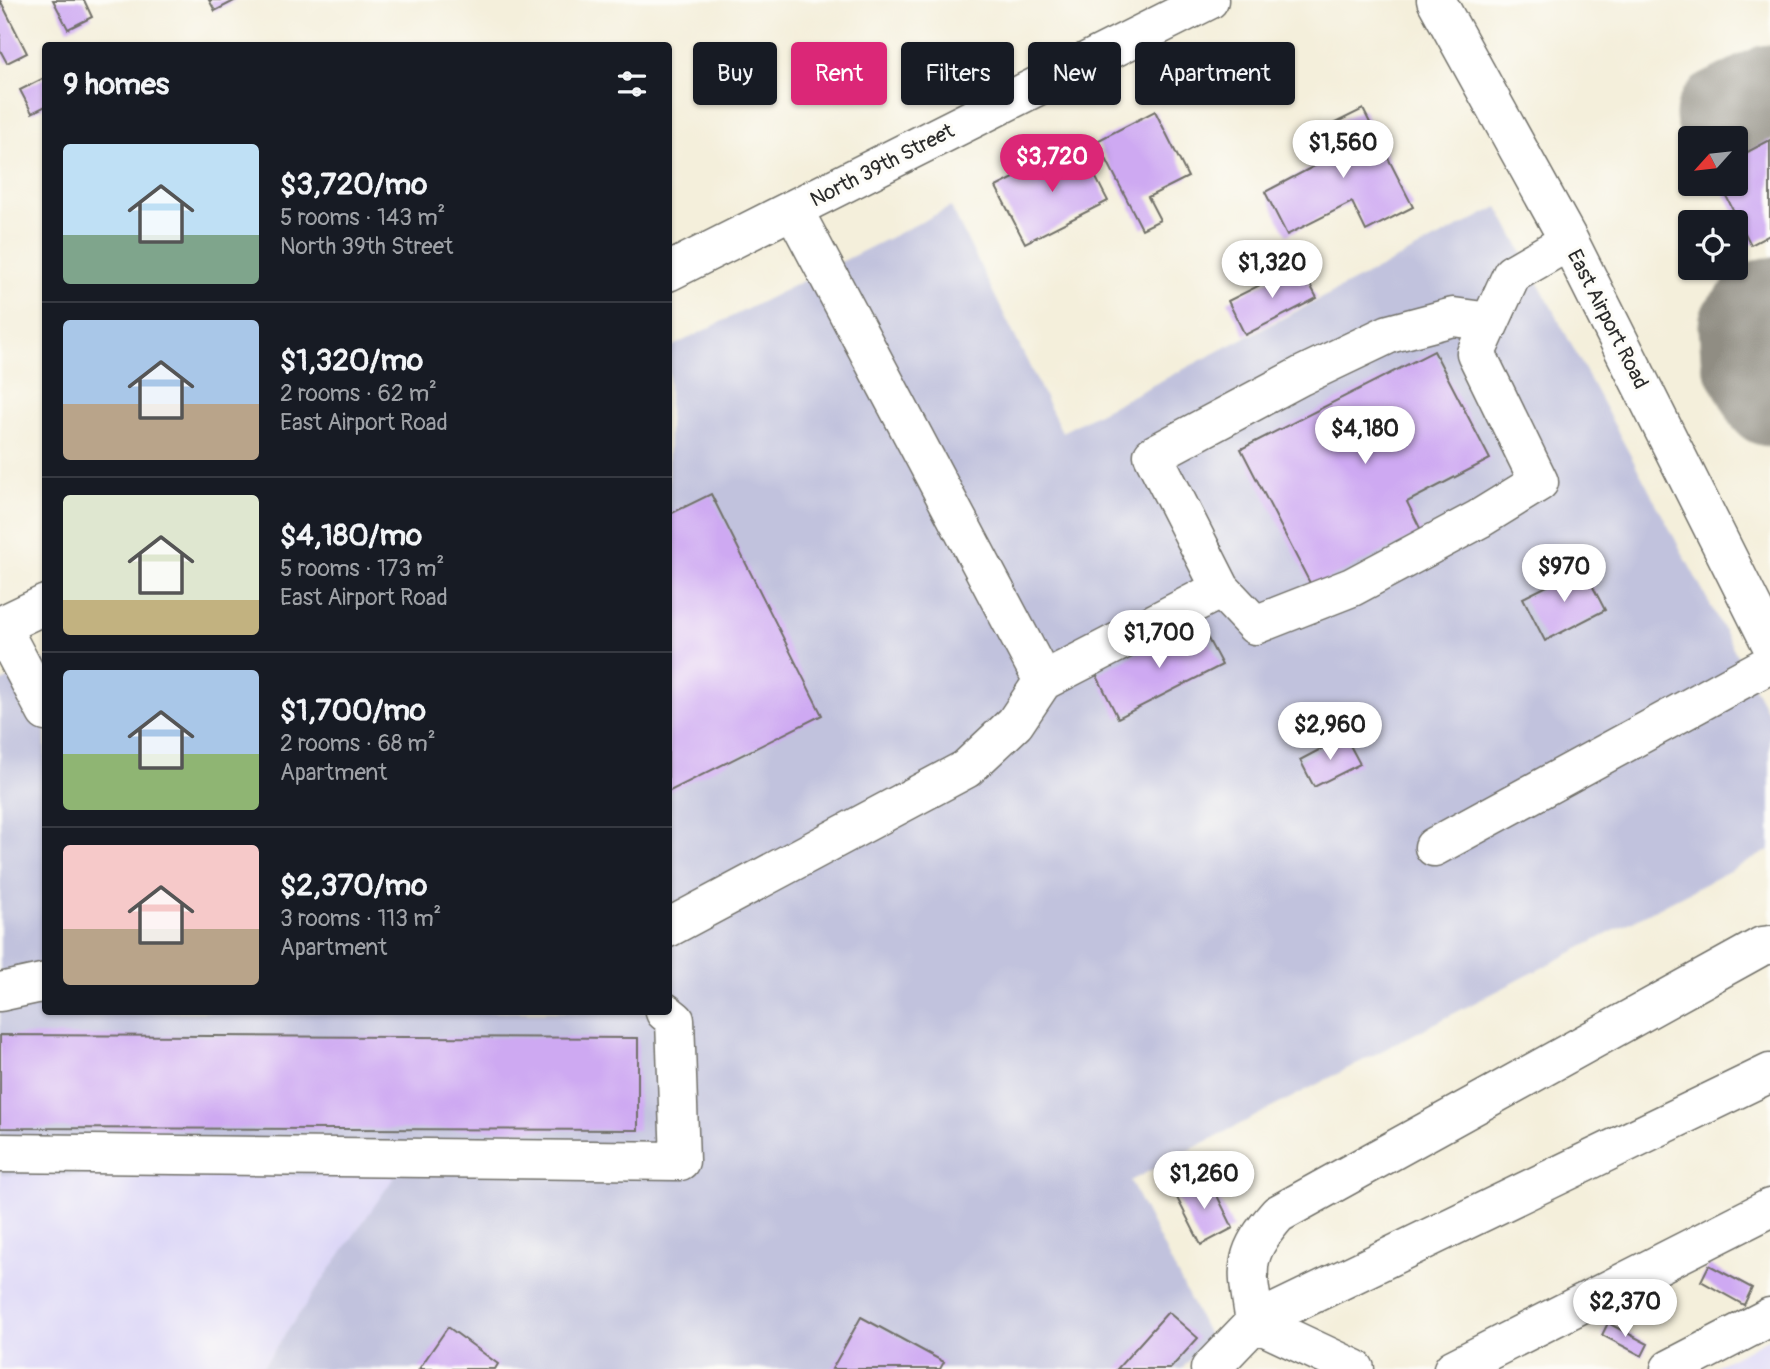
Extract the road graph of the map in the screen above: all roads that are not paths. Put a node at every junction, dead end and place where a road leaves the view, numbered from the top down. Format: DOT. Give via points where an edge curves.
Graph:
graph roads {
  1 [pos="1209,0"];
  2 [pos="1436,0"];
  3 [pos="793,209"];
  4 [pos="1569,241"];
  5 [pos="672,270"];
  6 [pos="1490,322"];
  7 [pos="1221,589"];
  8 [pos="42,606"];
  9 [pos="0,625"];
  10 [pos="1770,642"];
  11 [pos="1770,664"];
  12 [pos="1043,681"];
  13 [pos="42,704"];
  14 [pos="1434,848"];
  15 [pos="672,926"];
  16 [pos="1770,946"];
  17 [pos="42,983"];
  18 [pos="0,992"];
  19 [pos="669,1015"];
  20 [pos="1770,1073"];
  21 [pos="0,1153"];
  22 [pos="1770,1208"];
  23 [pos="1770,1317"];
  24 [pos="1255,1322"];
  25 [pos="1210,1369"];
  26 [pos="1356,1369"];
  27 [pos="1453,1369"];
  28 [pos="1670,1369"];
  1 -- 3 [label="street, North 39th Street"];
  2 -- 4 [label="street, East Airport Road"];
  3 -- 5 [label="street, North 39th Street"];
  3 -- 12 [label="street"];
  4 -- 6 [label="street" via="1512,274"];
  4 -- 10 [label="street, East Airport Road"];
  6 -- 7 [label="street" via="1453,317 1390,334 1153,455"];
  6 -- 7 [label="street" via="1476,353 1539,482 1352,587 1255,625"];
  7 -- 12 [label="street"];
  8 -- 9 [label="street"];
  9 -- 13 [label="street"];
  11 -- 14 [label="street"];
  12 -- 15 [label="street" via="1015,723 966,769"];
  16 -- 24 [label="street" via="1762,946 1278,1214 1257,1238 1247,1267"];
  17 -- 18 [label="street"];
  19 -- 21 [label="street" via="675,1020 680,1161"];
  20 -- 24 [label="street"];
  22 -- 27 [label="street"];
  23 -- 28 [label="street"];
  24 -- 25 [label="street"];
  24 -- 26 [label="street"];
}
